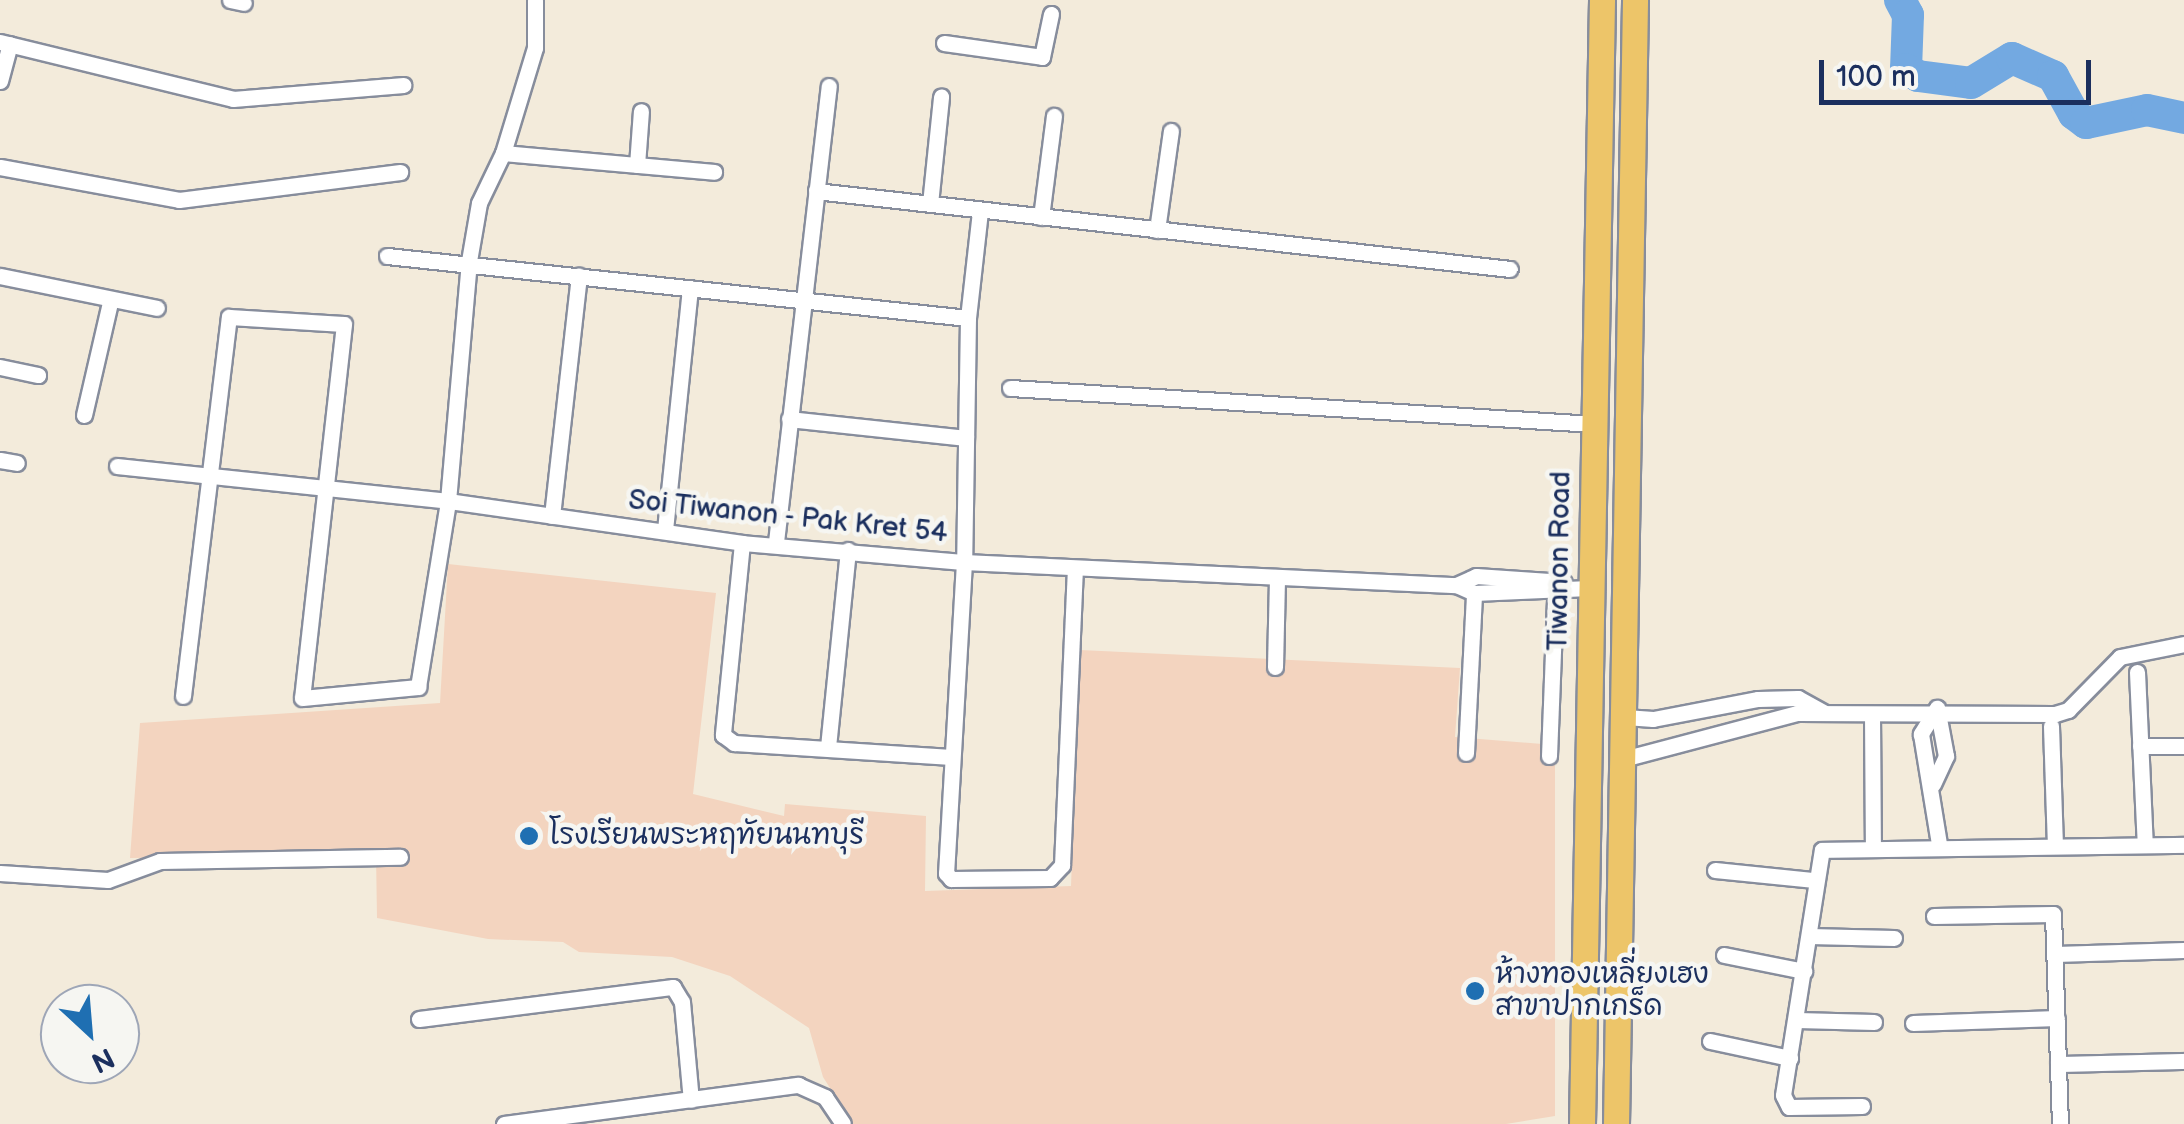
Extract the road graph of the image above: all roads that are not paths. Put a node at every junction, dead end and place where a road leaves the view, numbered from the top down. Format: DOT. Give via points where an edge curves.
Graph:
graph roads {
  1 [pos="536,0"];
  2 [pos="1602,0"];
  3 [pos="1635,0"];
  4 [pos="1050,14"];
  5 [pos="944,42"];
  6 [pos="5,43"];
  7 [pos="0,80"];
  8 [pos="403,85"];
  9 [pos="829,86"];
  10 [pos="941,96"];
  11 [pos="641,111"];
  12 [pos="1054,116"];
  13 [pos="1171,131"];
  14 [pos="503,153"];
  15 [pos="637,165"];
  16 [pos="0,168"];
  17 [pos="400,172"];
  18 [pos="714,172"];
  19 [pos="816,191"];
  20 [pos="930,204"];
  21 [pos="980,211"];
  22 [pos="1041,217"];
  23 [pos="1157,230"];
  24 [pos="387,256"];
  25 [pos="469,261"];
  26 [pos="1510,269"];
  27 [pos="0,276"];
  28 [pos="579,276"];
  29 [pos="690,288"];
  30 [pos="804,300"];
  31 [pos="110,302"];
  32 [pos="157,308"];
  33 [pos="968,318"];
  34 [pos="1595,324"];
  35 [pos="1630,326"];
  36 [pos="0,367"];
  37 [pos="38,375"];
  38 [pos="1010,388"];
  39 [pos="84,415"];
  40 [pos="789,419"];
  41 [pos="1593,424"];
  42 [pos="966,438"];
  43 [pos="116,466"];
  44 [pos="207,476"];
  45 [pos="326,486"];
  46 [pos="448,502"];
  47 [pos="552,516"];
  48 [pos="664,530"];
  49 [pos="776,542"];
  50 [pos="742,543"];
  51 [pos="848,550"];
  52 [pos="964,562"];
  53 [pos="1075,568"];
  54 [pos="1277,577"];
  55 [pos="1456,585"];
  56 [pos="1556,585"];
  57 [pos="1581,588"];
  58 [pos="1474,593"];
  59 [pos="2184,644"];
  60 [pos="1275,667"];
  61 [pos="2137,672"];
  62 [pos="183,696"];
  63 [pos="1937,708"];
  64 [pos="1827,714"];
  65 [pos="1872,714"];
  66 [pos="1624,717"];
  67 [pos="2050,726"];
  68 [pos="828,746"];
  69 [pos="2140,746"];
  70 [pos="2184,746"];
  71 [pos="1466,753"];
  72 [pos="1549,756"];
  73 [pos="952,757"];
  74 [pos="1623,758"];
  75 [pos="1933,784"];
  76 [pos="1873,844"];
  77 [pos="1940,844"];
  78 [pos="2145,844"];
  79 [pos="2184,844"];
  80 [pos="2055,845"];
  81 [pos="400,858"];
  82 [pos="1715,870"];
  83 [pos="0,873"];
  84 [pos="1814,880"];
  85 [pos="1934,916"];
  86 [pos="1809,936"];
  87 [pos="1894,938"];
  88 [pos="2184,950"];
  89 [pos="1724,954"];
  90 [pos="2055,954"];
  91 [pos="1804,971"];
  92 [pos="2057,1018"];
  93 [pos="419,1019"];
  94 [pos="1796,1020"];
  95 [pos="1874,1022"];
  96 [pos="1913,1023"];
  97 [pos="1710,1041"];
  98 [pos="1790,1058"];
  99 [pos="2184,1061"];
  100 [pos="2058,1064"];
  101 [pos="692,1100"];
  102 [pos="1862,1106"];
  103 [pos="504,1124"];
  104 [pos="844,1124"];
  105 [pos="1582,1124"];
  106 [pos="1616,1124"];
  107 [pos="2060,1124"];
  1 -- 14 [label="street" via="535,48"];
  2 -- 34 [label="main road, Tiwanon Road"];
  3 -- 35 [label="main road"];
  4 -- 5 [label="street" via="1042,57"];
  6 -- 7 [label="street"];
  6 -- 8 [label="street" via="233,99"];
  9 -- 19 [label="street"];
  10 -- 20 [label="street"];
  11 -- 15 [label="street"];
  12 -- 22 [label="street"];
  13 -- 23 [label="street"];
  14 -- 15 [label="street"];
  14 -- 25 [label="street" via="479,202"];
  15 -- 18 [label="street"];
  16 -- 17 [label="street" via="178,200"];
  19 -- 20 [label="street"];
  19 -- 30 [label="street"];
  20 -- 21 [label="street"];
  21 -- 22 [label="street"];
  21 -- 33 [label="street"];
  22 -- 23 [label="street"];
  23 -- 26 [label="street"];
  24 -- 25 [label="street"];
  25 -- 28 [label="street"];
  25 -- 46 [label="street"];
  27 -- 31 [label="street"];
  28 -- 29 [label="street"];
  28 -- 47 [label="street"];
  29 -- 30 [label="street"];
  29 -- 48 [label="street"];
  30 -- 33 [label="street"];
  30 -- 40 [label="street"];
  31 -- 32 [label="street"];
  31 -- 39 [label="street"];
  33 -- 42 [label="street"];
  34 -- 35 [label="main road"];
  34 -- 41 [label="main road, Tiwanon Road"];
  35 -- 66 [label="main road"];
  36 -- 37 [label="street"];
  38 -- 41 [label="street"];
  40 -- 42 [label="street"];
  40 -- 49 [label="street"];
  41 -- 57 [label="main road, Tiwanon Road"];
  42 -- 52 [label="street"];
  43 -- 44 [label="street, Soi Tiwanon - Pak Kret 54"];
  44 -- 45 [label="street, Soi Tiwanon - Pak Kret 54"];
  44 -- 45 [label="street" via="229,317 344,324"];
  44 -- 62 [label="street"];
  45 -- 46 [label="street, Soi Tiwanon - Pak Kret 54"];
  45 -- 46 [label="street" via="300,694 307,702 416,691"];
  46 -- 47 [label="street, Soi Tiwanon - Pak Kret 54"];
  47 -- 48 [label="street, Soi Tiwanon - Pak Kret 54"];
  48 -- 50 [label="street, Soi Tiwanon - Pak Kret 54"];
  49 -- 50 [label="street, Soi Tiwanon - Pak Kret 54"];
  49 -- 51 [label="street, Soi Tiwanon - Pak Kret 54"];
  50 -- 68 [label="street" via="723,735 734,743"];
  51 -- 52 [label="street, Soi Tiwanon - Pak Kret 54"];
  51 -- 68 [label="street"];
  52 -- 53 [label="street, Soi Tiwanon - Pak Kret 54"];
  52 -- 73 [label="street"];
  53 -- 54 [label="street, Soi Tiwanon - Pak Kret 54"];
  53 -- 73 [label="street" via="1062,865 1056,874 948,876"];
  54 -- 55 [label="street, Soi Tiwanon - Pak Kret 54"];
  54 -- 60 [label="street"];
  55 -- 56 [label="street, Soi Tiwanon - Pak Kret 54" via="1476,576"];
  55 -- 58 [label="street, Soi Tiwanon - Pak Kret 54"];
  56 -- 57 [label="street"];
  56 -- 58 [label="street, Soi Tiwanon - Pak Kret 54"];
  56 -- 72 [label="street"];
  57 -- 105 [label="main road, Tiwanon Road"];
  58 -- 71 [label="street"];
  59 -- 63 [label="street" via="2120,657 2068,710 2055,714"];
  61 -- 69 [label="street"];
  63 -- 65 [label="street"];
  63 -- 75 [label="street" via="1946,756"];
  63 -- 75 [label="street" via="1922,734"];
  64 -- 65 [label="street"];
  64 -- 66 [label="street" via="1798,698 1652,719"];
  64 -- 74 [label="street" via="1760,719"];
  65 -- 76 [label="street"];
  66 -- 74 [label="main road"];
  67 -- 80 [label="street"];
  68 -- 73 [label="street"];
  69 -- 70 [label="street"];
  69 -- 78 [label="street"];
  74 -- 106 [label="main road"];
  75 -- 77 [label="street"];
  76 -- 77 [label="street"];
  76 -- 84 [label="street" via="1822,850"];
  77 -- 80 [label="street"];
  78 -- 79 [label="street"];
  78 -- 80 [label="street"];
  81 -- 83 [label="street" via="160,861 135,876 108,880"];
  82 -- 84 [label="street"];
  84 -- 86 [label="street"];
  85 -- 90 [label="street" via="2049,912"];
  86 -- 87 [label="street"];
  86 -- 91 [label="street"];
  88 -- 90 [label="street"];
  89 -- 91 [label="street"];
  90 -- 92 [label="street"];
  91 -- 94 [label="street"];
  92 -- 96 [label="street"];
  92 -- 100 [label="street"];
  93 -- 101 [label="street" via="674,987 682,1002"];
  94 -- 95 [label="street"];
  94 -- 98 [label="street"];
  97 -- 98 [label="street"];
  98 -- 102 [label="street" via="1783,1095 1789,1106"];
  99 -- 100 [label="street"];
  100 -- 107 [label="street"];
  101 -- 103 [label="street"];
  101 -- 104 [label="street" via="798,1086 825,1097"];
}
